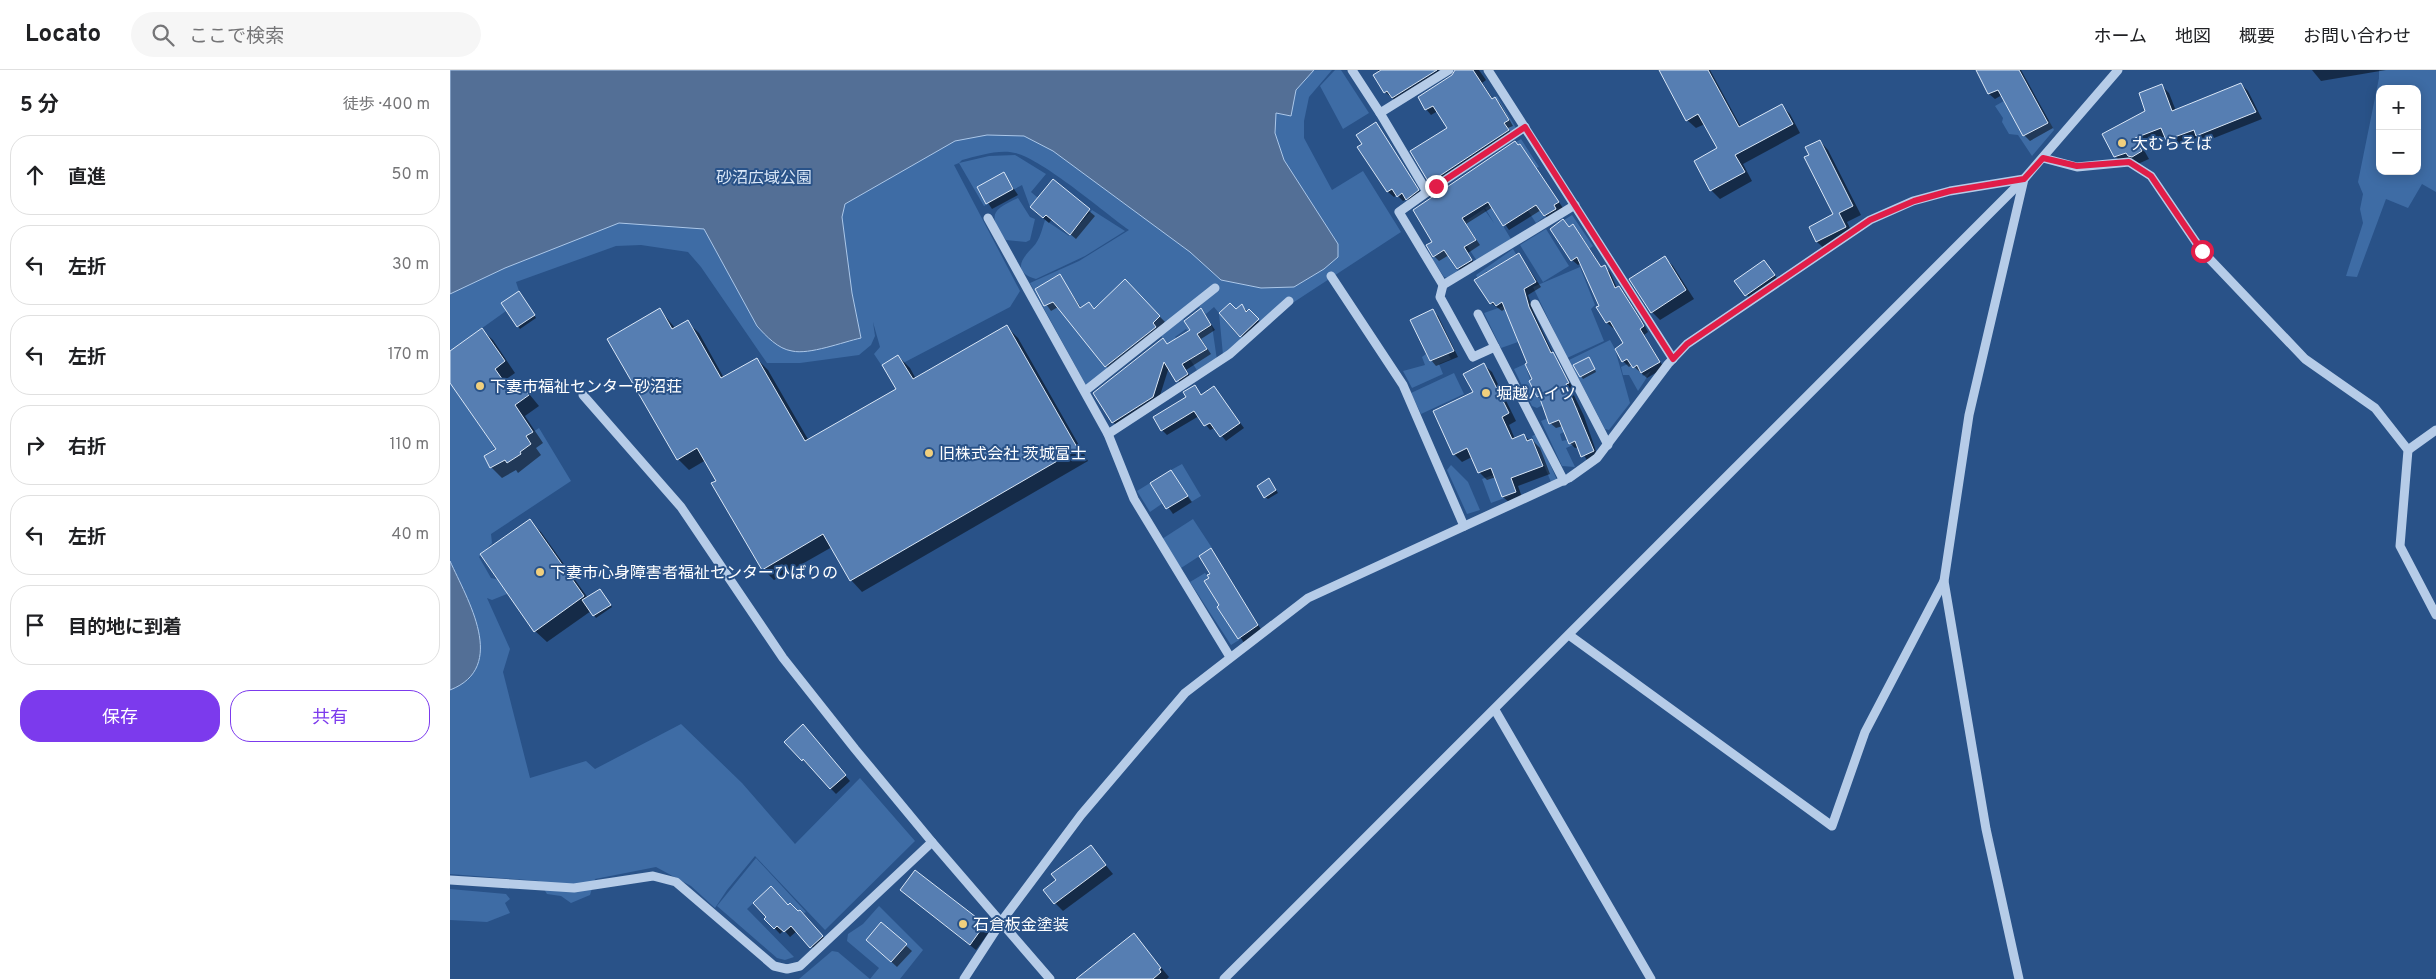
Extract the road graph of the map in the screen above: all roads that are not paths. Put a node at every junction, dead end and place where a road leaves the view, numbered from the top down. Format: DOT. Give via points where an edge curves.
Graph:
graph roads {
  1 [pos="1352,70"];
  2 [pos="1449,70"];
  3 [pos="1488,70"];
  4 [pos="2118,70"];
  5 [pos="1380,113"];
  6 [pos="1525,127"];
  7 [pos="2043,158"];
  8 [pos="2024,179"];
  9 [pos="1427,192"];
  10 [pos="1574,205"];
  11 [pos="988,218"];
  12 [pos="1331,276"];
  13 [pos="1443,285"];
  14 [pos="1215,288"];
  15 [pos="1289,300"];
  16 [pos="1534,304"];
  17 [pos="1478,314"];
  18 [pos="1495,347"];
  19 [pos="1673,359"];
  20 [pos="1085,390"];
  21 [pos="583,395"];
  22 [pos="2436,430"];
  23 [pos="1108,434"];
  24 [pos="1608,445"];
  25 [pos="2408,450"];
  26 [pos="1564,480"];
  27 [pos="1464,526"];
  28 [pos="1944,581"];
  29 [pos="2436,615"];
  30 [pos="1569,635"];
  31 [pos="1230,657"];
  32 [pos="1494,710"];
  33 [pos="932,842"];
  34 [pos="450,880"];
  35 [pos="1001,922"];
  36 [pos="964,979"];
  37 [pos="1050,979"];
  38 [pos="1224,979"];
  39 [pos="1651,979"];
  40 [pos="2019,979"];
  1 -- 5 [label="street"];
  2 -- 5 [label="street"];
  3 -- 6 [label="street"];
  4 -- 7 [label="street"];
  5 -- 9 [label="street"];
  6 -- 9 [label="street"];
  6 -- 10 [label="street"];
  7 -- 8 [label="street"];
  7 -- 25 [label="street" via="2077,166 2129,162 2151,176 2202,251 2305,359 2375,408"];
  8 -- 19 [label="street" via="1950,191 1914,201 1870,220 1687,344"];
  8 -- 28 [label="street" via="1969,415"];
  8 -- 30 [label="street"];
  9 -- 13 [label="street" via="1399,212"];
  10 -- 13 [label="street"];
  10 -- 19 [label="street"];
  11 -- 20 [label="street"];
  12 -- 27 [label="street" via="1403,385"];
  13 -- 18 [label="street" via="1440,297 1473,357"];
  14 -- 20 [label="street"];
  15 -- 23 [label="street" via="1230,354"];
  16 -- 24 [label="street"];
  17 -- 18 [label="street"];
  18 -- 26 [label="street"];
  19 -- 24 [label="street"];
  20 -- 23 [label="street"];
  21 -- 33 [label="street" via="681,507 783,658"];
  22 -- 25 [label="street"];
  23 -- 31 [label="street" via="1134,499"];
  24 -- 26 [label="street" via="1597,458"];
  25 -- 29 [label="street" via="2400,546"];
  26 -- 27 [label="street"];
  27 -- 31 [label="street" via="1308,598"];
  28 -- 30 [label="street" via="1864,732 1832,826"];
  28 -- 40 [label="street" via="1986,829"];
  30 -- 32 [label="street"];
  31 -- 35 [label="street" via="1186,693 1081,815"];
  32 -- 38 [label="street"];
  32 -- 39 [label="street"];
  33 -- 34 [label="street" via="800,966 787,969 774,966 676,882 653,876 574,888"];
  33 -- 35 [label="street"];
  35 -- 36 [label="street"];
  35 -- 37 [label="street"];
}
